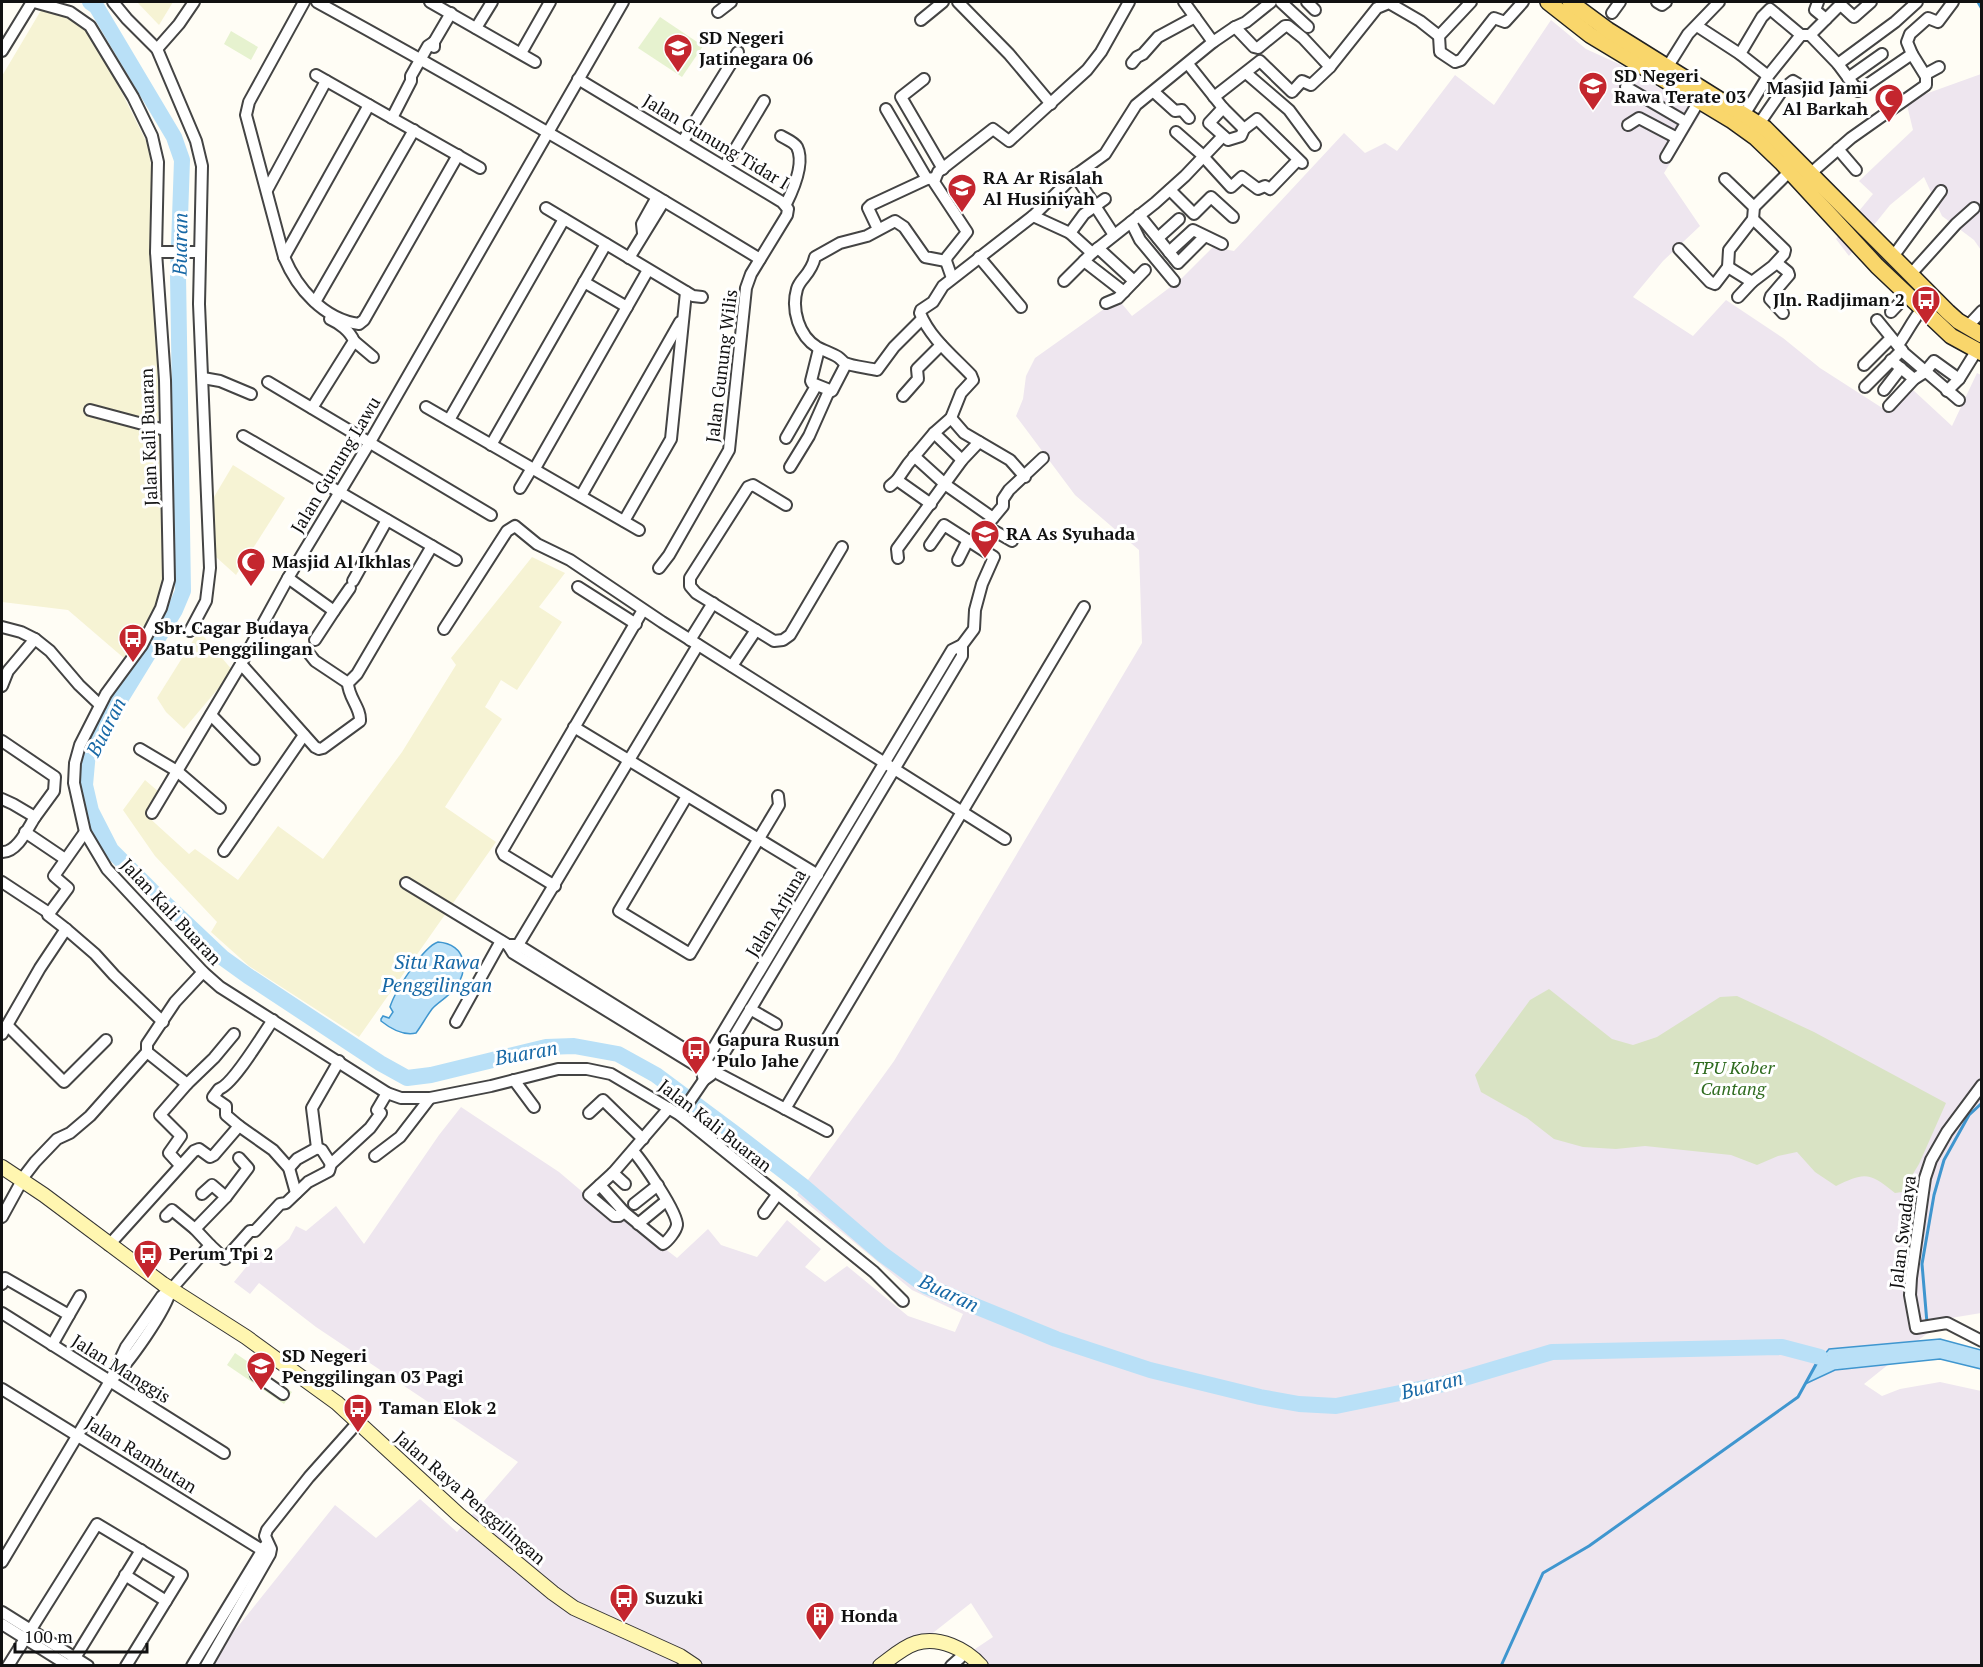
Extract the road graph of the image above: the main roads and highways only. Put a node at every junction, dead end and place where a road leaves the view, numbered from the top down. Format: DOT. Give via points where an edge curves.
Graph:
graph roads {
  1 [pos="1548,2"];
  2 [pos="1571,2"];
  3 [pos="1616,43"];
  4 [pos="1982,335"];
  5 [pos="1979,352"];
  6 [pos="2,1167"];
  7 [pos="695,1665"];
  8 [pos="880,1665"];
  9 [pos="981,1665"];
  1 -- 3 [label="main road" via="1590,35"];
  2 -- 3 [label="main road"];
  3 -- 4 [label="main road" via="1668,66 1759,124 1958,321"];
  3 -- 5 [label="main road" via="1745,129 1907,295 1951,336"];
  6 -- 7 [label="main road, Jalan Raya Penggilingan" via="171,1289 315,1386 553,1593 574,1608"];
  8 -- 9 [label="main road" via="912,1644 925,1641 956,1647"];
}
